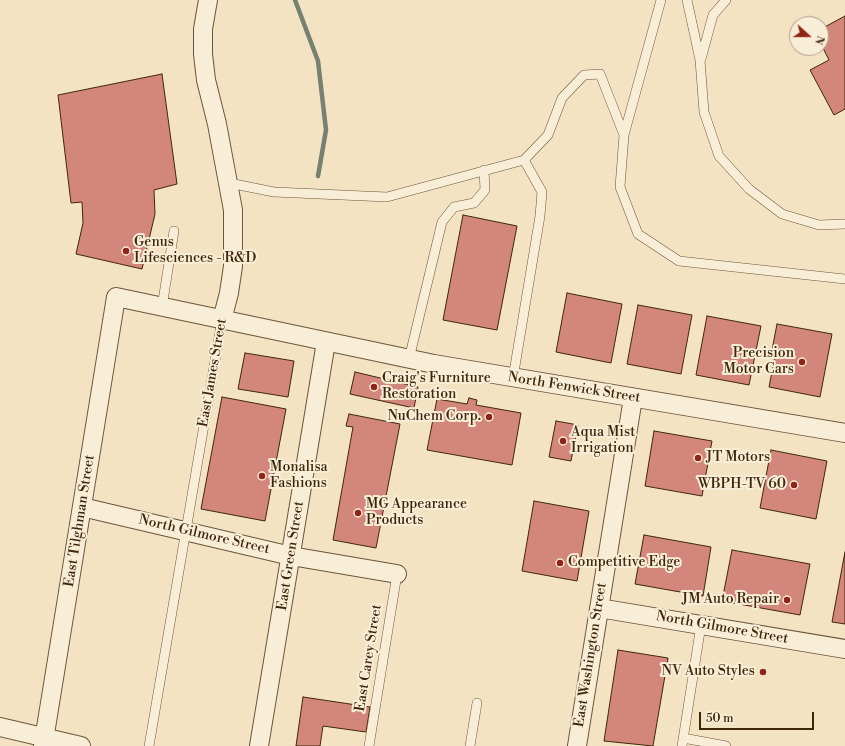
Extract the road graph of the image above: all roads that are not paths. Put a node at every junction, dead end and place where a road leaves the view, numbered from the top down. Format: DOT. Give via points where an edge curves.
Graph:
graph roads {
  1 [pos="208,0"];
  2 [pos="662,0"];
  3 [pos="687,0"];
  4 [pos="726,0"];
  5 [pos="700,60"];
  6 [pos="624,135"];
  7 [pos="524,160"];
  8 [pos="484,170"];
  9 [pos="229,183"];
  10 [pos="845,224"];
  11 [pos="174,231"];
  12 [pos="845,279"];
  13 [pos="116,297"];
  14 [pos="162,307"];
  15 [pos="222,320"];
  16 [pos="326,342"];
  17 [pos="409,358"];
  18 [pos="513,378"];
  19 [pos="633,398"];
  20 [pos="845,432"];
  21 [pos="82,507"];
  22 [pos="186,531"];
  23 [pos="291,556"];
  24 [pos="397,574"];
  25 [pos="599,608"];
  26 [pos="701,625"];
  27 [pos="845,649"];
  28 [pos="477,703"];
  29 [pos="0,727"];
  30 [pos="44,742"];
  31 [pos="683,742"];
  32 [pos="81,746"];
  33 [pos="149,746"];
  34 [pos="259,746"];
  35 [pos="369,746"];
  36 [pos="470,746"];
  37 [pos="577,746"];
  38 [pos="726,746"];
  1 -- 9 [label="street, East James Street" via="203,29 203,54 206,80"];
  2 -- 6 [label="lane"];
  3 -- 5 [label="lane"];
  4 -- 5 [label="lane" via="713,15"];
  5 -- 10 [label="lane" via="704,112 719,156 749,189 782,214 819,225"];
  6 -- 7 [label="lane" via="600,74 584,75 562,98 548,135"];
  6 -- 12 [label="lane" via="620,187 638,234 679,261"];
  7 -- 8 [label="lane"];
  7 -- 18 [label="lane" via="542,192"];
  8 -- 9 [label="lane" via="387,197 274,192"];
  8 -- 17 [label="lane" via="485,190 474,203 454,207 442,222"];
  9 -- 15 [label="street, East James Street" via="233,210 233,266"];
  11 -- 14 [label="lane"];
  13 -- 14 [label="street, North Fenwick Street"];
  13 -- 21 [label="street, East Tilghman Street"];
  14 -- 15 [label="street, North Fenwick Street"];
  15 -- 16 [label="street, North Fenwick Street"];
  15 -- 22 [label="lane, East James Street"];
  16 -- 17 [label="street, North Fenwick Street"];
  16 -- 23 [label="street, East Green Street"];
  17 -- 18 [label="street, North Fenwick Street"];
  18 -- 19 [label="street, North Fenwick Street"];
  19 -- 20 [label="street, North Fenwick Street"];
  19 -- 25 [label="street, East Washington Street"];
  21 -- 22 [label="street, North Gilmore Street"];
  21 -- 30 [label="street, East Tilghman Street"];
  22 -- 23 [label="street, North Gilmore Street"];
  22 -- 33 [label="lane, East James Street"];
  23 -- 24 [label="street, North Gilmore Street"];
  23 -- 34 [label="street, East Green Street"];
  24 -- 35 [label="lane, East Carey Street"];
  25 -- 26 [label="street, North Gilmore Street"];
  25 -- 37 [label="street, East Washington Street"];
  26 -- 27 [label="street, North Gilmore Street"];
  26 -- 31 [label="lane"];
  28 -- 36 [label="lane"];
  29 -- 30 [label="street"];
  30 -- 32 [label="street"];
  31 -- 38 [label="lane"];
}
